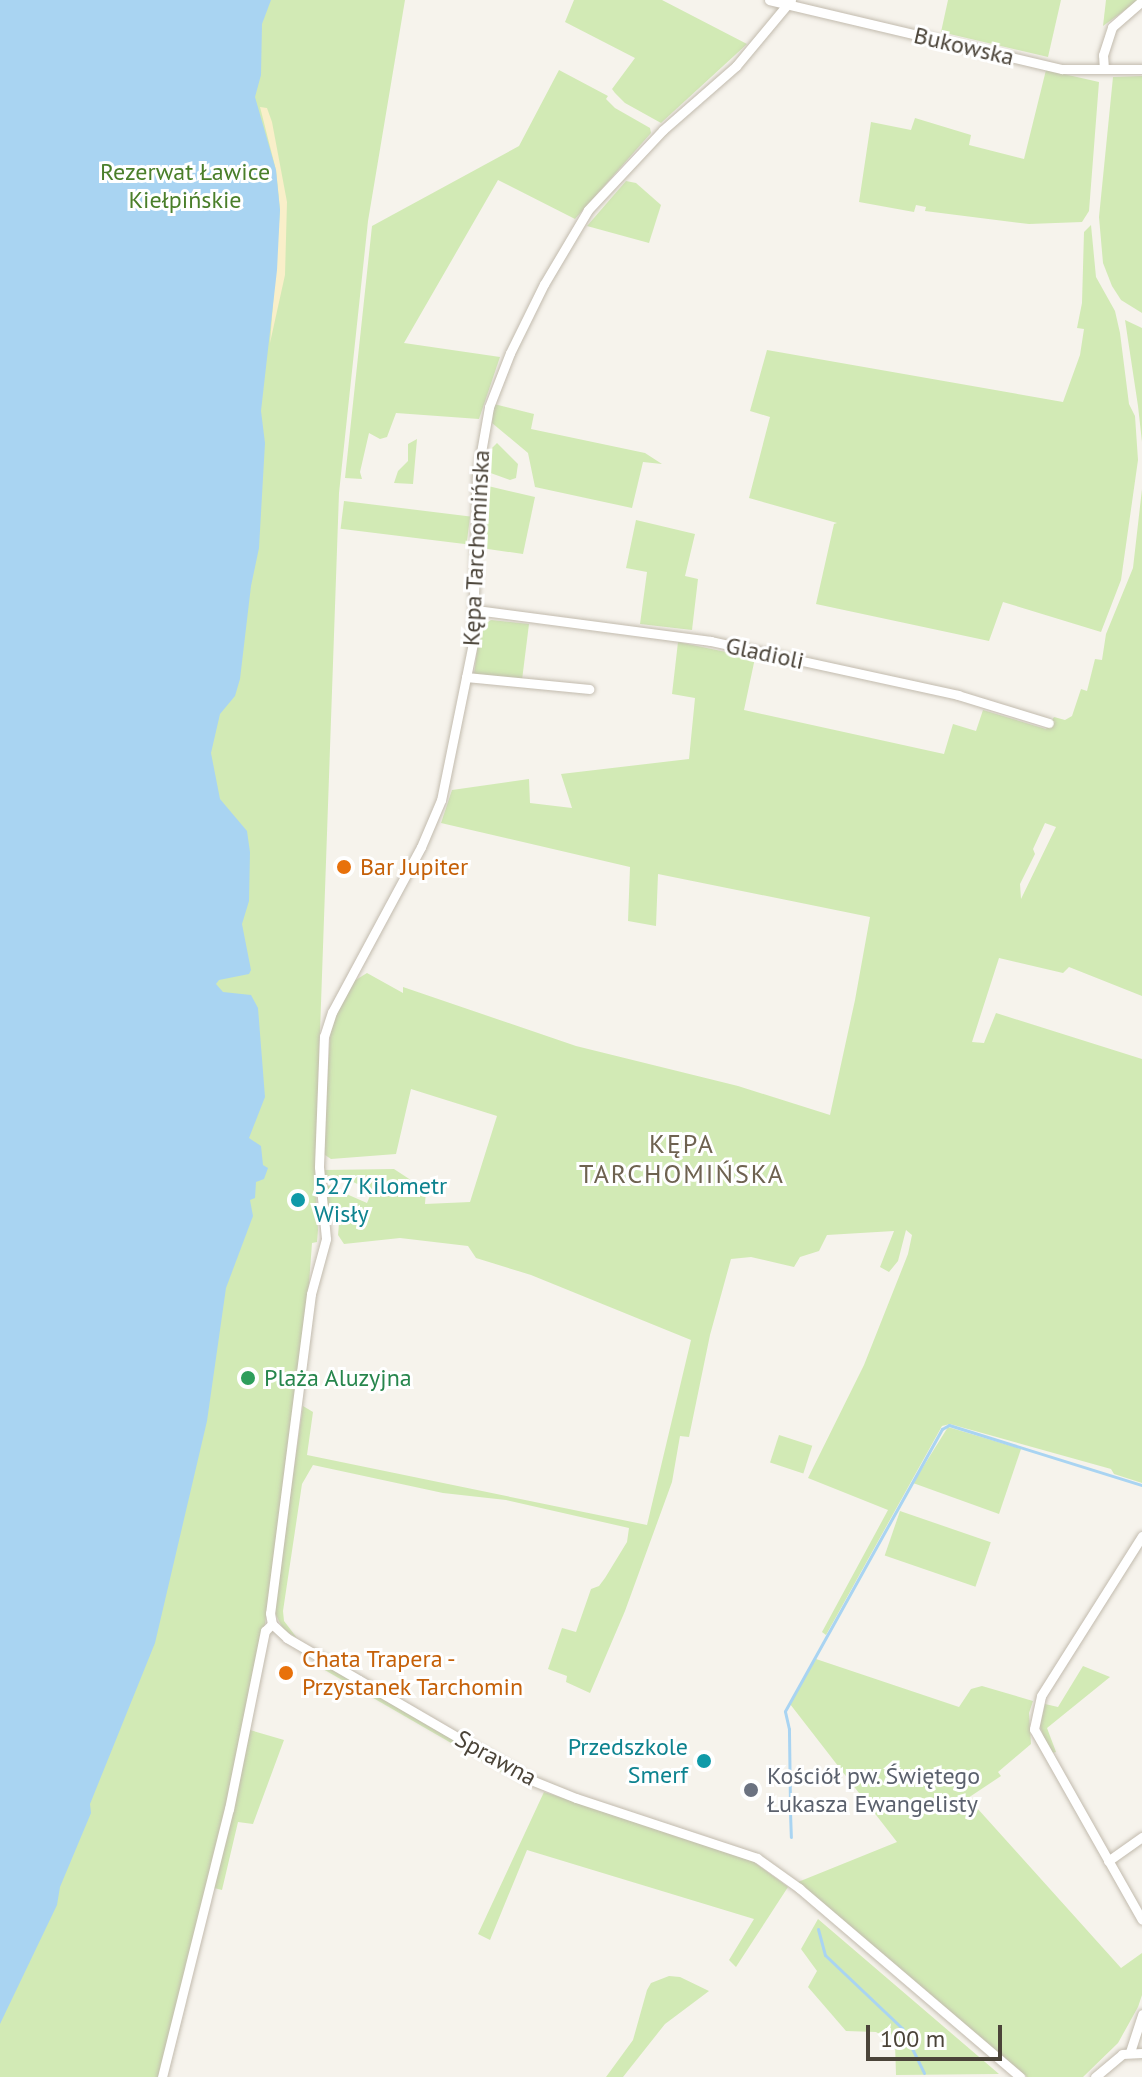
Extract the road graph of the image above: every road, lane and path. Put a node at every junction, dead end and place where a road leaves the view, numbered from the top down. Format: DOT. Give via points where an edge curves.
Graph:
graph roads {
  1 [pos="769,0"];
  2 [pos="1142,1"];
  3 [pos="789,3"];
  4 [pos="1104,69"];
  5 [pos="1142,69"];
  6 [pos="476,610"];
  7 [pos="466,677"];
  8 [pos="589,689"];
  9 [pos="1049,723"];
  10 [pos="1142,1536"];
  11 [pos="272,1624"];
  12 [pos="1142,1837"];
  13 [pos="1108,1861"];
  14 [pos="1142,1920"];
  15 [pos="1142,2014"];
  16 [pos="1130,2052"];
  17 [pos="1142,2053"];
  18 [pos="162,2077"];
  19 [pos="1020,2077"];
  20 [pos="1095,2077"];
  1 -- 3 [label="street, Bukowska"];
  2 -- 4 [label="street" via="1112,27"];
  3 -- 4 [label="street, Bukowska" via="1062,69"];
  3 -- 6 [label="street, Kępa Tarchomińska" via="736,66 663,130 588,210 544,284 510,353 484,428 477,475"];
  4 -- 5 [label="street, Bukowska"];
  6 -- 7 [label="street, Kępa Tarchomińska"];
  6 -- 9 [label="street, Gladioli" via="711,641 958,695"];
  7 -- 8 [label="street"];
  7 -- 11 [label="street, Kępa Tarchomińska" via="441,800 326,1028 319,1167 326,1239 317,1266"];
  10 -- 13 [label="street" via="1041,1696 1034,1716 1037,1739"];
  11 -- 18 [label="street" via="265,1631 229,1809"];
  11 -- 19 [label="street, Sprawna" via="287,1638 531,1780 757,1858"];
  12 -- 13 [label="street"];
  13 -- 14 [label="street"];
  15 -- 16 [label="street"];
  16 -- 17 [label="street"];
  16 -- 20 [label="street"];
}
